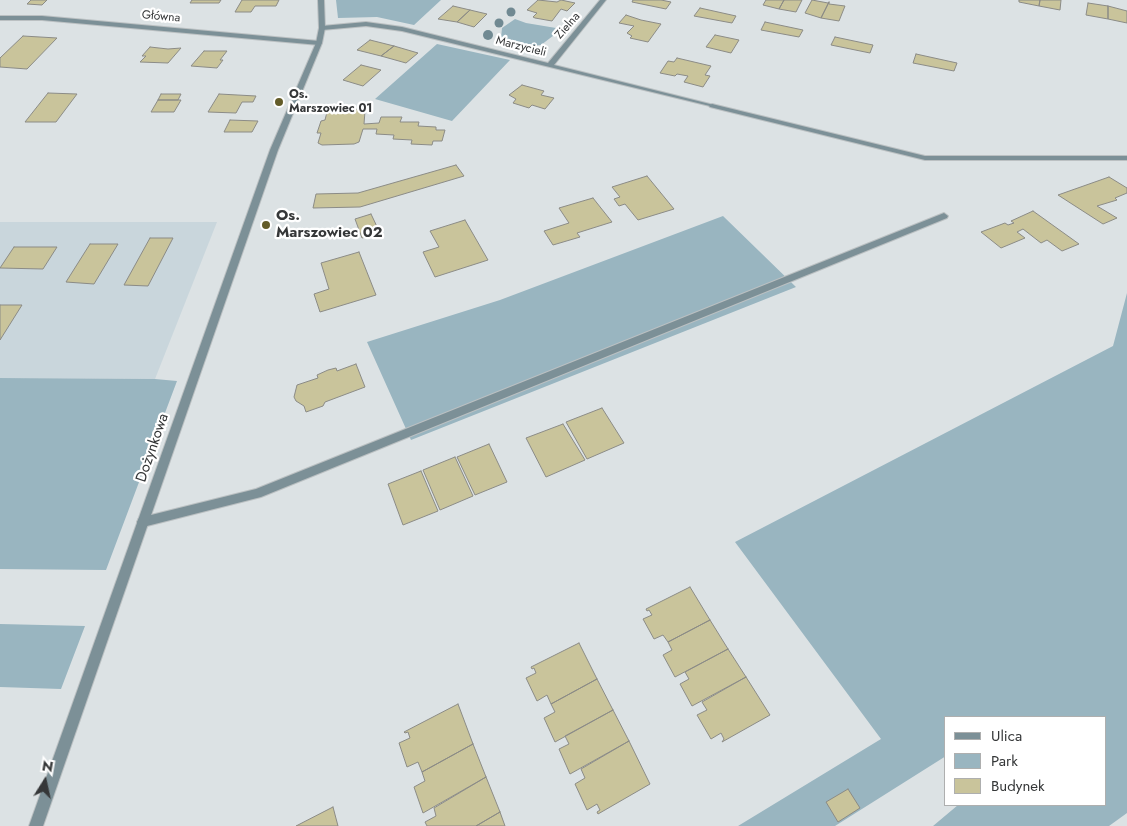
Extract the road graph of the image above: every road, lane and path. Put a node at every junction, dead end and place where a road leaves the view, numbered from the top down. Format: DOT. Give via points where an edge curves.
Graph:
graph roads {
  1 [pos="321,0"];
  2 [pos="603,0"];
  3 [pos="0,18"];
  4 [pos="322,28"];
  5 [pos="319,43"];
  6 [pos="548,66"];
  7 [pos="1127,158"];
  8 [pos="944,216"];
  9 [pos="143,522"];
  10 [pos="36,826"];
  1 -- 4 [label="street, Dożynkowa"];
  2 -- 6 [label="street, Zielna"];
  3 -- 5 [label="street, Główna" via="42,18"];
  4 -- 5 [label="street, Dożynkowa"];
  4 -- 6 [label="street, Marzycieli" via="366,24 402,29"];
  5 -- 9 [label="street, Dożynkowa" via="274,150"];
  6 -- 7 [label="street, Marzycieli" via="925,158"];
  8 -- 9 [label="street" via="257,494"];
  9 -- 10 [label="street, Dożynkowa"];
}
